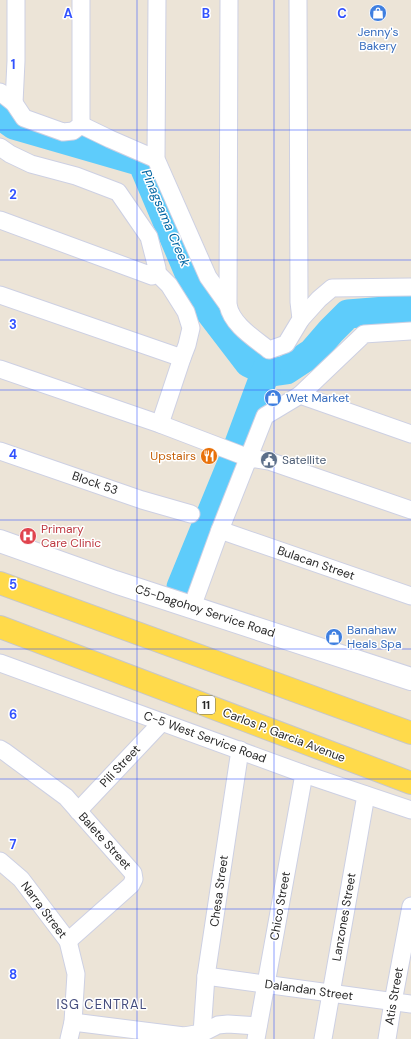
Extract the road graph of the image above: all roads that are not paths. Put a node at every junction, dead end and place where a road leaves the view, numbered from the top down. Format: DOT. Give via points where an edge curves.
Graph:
graph roads {
  1 [pos="16,0"];
  2 [pos="81,0"];
  3 [pos="157,0"];
  4 [pos="228,0"];
  5 [pos="298,0"];
  6 [pos="0,92"];
  7 [pos="14,103"];
  8 [pos="81,125"];
  9 [pos="0,147"];
  10 [pos="156,159"];
  11 [pos="0,220"];
  12 [pos="157,273"];
  13 [pos="411,288"];
  14 [pos="0,295"];
  15 [pos="228,305"];
  16 [pos="301,319"];
  17 [pos="411,331"];
  18 [pos="182,358"];
  19 [pos="0,369"];
  20 [pos="300,395"];
  21 [pos="160,424"];
  22 [pos="411,434"];
  23 [pos="0,451"];
  24 [pos="249,458"];
  25 [pos="411,510"];
  26 [pos="191,514"];
  27 [pos="220,530"];
  28 [pos="0,541"];
  29 [pos="0,583"];
  30 [pos="411,596"];
  31 [pos="192,607"];
  32 [pos="0,627"];
  33 [pos="0,663"];
  34 [pos="411,679"];
  35 [pos="162,722"];
  36 [pos="411,733"];
  37 [pos="0,749"];
  38 [pos="240,750"];
  39 [pos="304,774"];
  40 [pos="411,783"];
  41 [pos="366,795"];
  42 [pos="411,810"];
  43 [pos="78,811"];
  44 [pos="0,861"];
  45 [pos="411,906"];
  46 [pos="68,941"];
  47 [pos="206,976"];
  48 [pos="265,984"];
  49 [pos="330,993"];
  50 [pos="393,1002"];
  51 [pos="411,1004"];
  52 [pos="73,1022"];
  53 [pos="202,1033"];
  54 [pos="257,1033"];
  55 [pos="184,1038"];
  56 [pos="69,1039"];
  57 [pos="323,1039"];
  58 [pos="387,1039"];
  1 -- 7 [label="street"];
  2 -- 8 [label="street"];
  3 -- 10 [label="street"];
  4 -- 15 [label="street"];
  5 -- 16 [label="street"];
  6 -- 7 [label="street"];
  7 -- 8 [label="street" via="24,118 64,132 73,131"];
  8 -- 10 [label="street"];
  9 -- 12 [label="street" via="31,164 76,176 118,192 149,237"];
  10 -- 15 [label="street" via="208,277"];
  11 -- 12 [label="street" via="152,276"];
  12 -- 18 [label="street" via="186,312 192,328"];
  13 -- 16 [label="street" via="332,288"];
  14 -- 18 [label="street"];
  15 -- 16 [label="street" via="229,312 242,327 269,350 286,344"];
  17 -- 20 [label="street" via="364,334"];
  18 -- 21 [label="street"];
  19 -- 21 [label="street"];
  20 -- 22 [label="street"];
  20 -- 24 [label="street" via="265,416"];
  21 -- 24 [label="street"];
  23 -- 26 [label="street, Block 53" via="142,500"];
  24 -- 25 [label="street" via="269,461"];
  24 -- 27 [label="street"];
  27 -- 30 [label="street, Bulacan Street"];
  27 -- 31 [label="street"];
  28 -- 31 [label="main road, C5-Dagohoy Service Road"];
  29 -- 36 [label="main road"];
  31 -- 34 [label="main road, C5-Dagohoy Service Road"];
  32 -- 40 [label="main road, Carlos P. Garcia Avenue / 11"];
  33 -- 35 [label="street, C-5 West Service Road"];
  35 -- 38 [label="street, C-5 West Service Road"];
  35 -- 43 [label="street, Pili Street"];
  37 -- 43 [label="street, Balete Street" via="66,798"];
  38 -- 39 [label="street, C-5 West Service Road"];
  38 -- 47 [label="street, Chesa Street"];
  39 -- 41 [label="street, C-5 West Service Road"];
  39 -- 48 [label="street, Chico Street"];
  41 -- 42 [label="street, C-5 West Service Road"];
  41 -- 49 [label="street, Lanzones Street"];
  43 -- 46 [label="street, Balete Street" via="133,873 134,879 131,885"];
  44 -- 46 [label="street, Narra Street" via="21,879"];
  45 -- 50 [label="street, Atis Street"];
  46 -- 52 [label="street, Narra Street" via="76,974"];
  47 -- 48 [label="street, Dalandan Street"];
  47 -- 53 [label="street, Chesa Street"];
  48 -- 49 [label="street, Dalandan Street"];
  48 -- 54 [label="street, Chico Street"];
  49 -- 50 [label="street, Dalandan Street"];
  49 -- 57 [label="street, Lanzones Street"];
  50 -- 51 [label="street, Dalandan Street"];
  50 -- 58 [label="street, Atis Street"];
  52 -- 55 [label="street"];
  52 -- 56 [label="street, Narra Street"];
  53 -- 54 [label="street" via="218,1025 228,1024"];
  53 -- 55 [label="street"];
}
